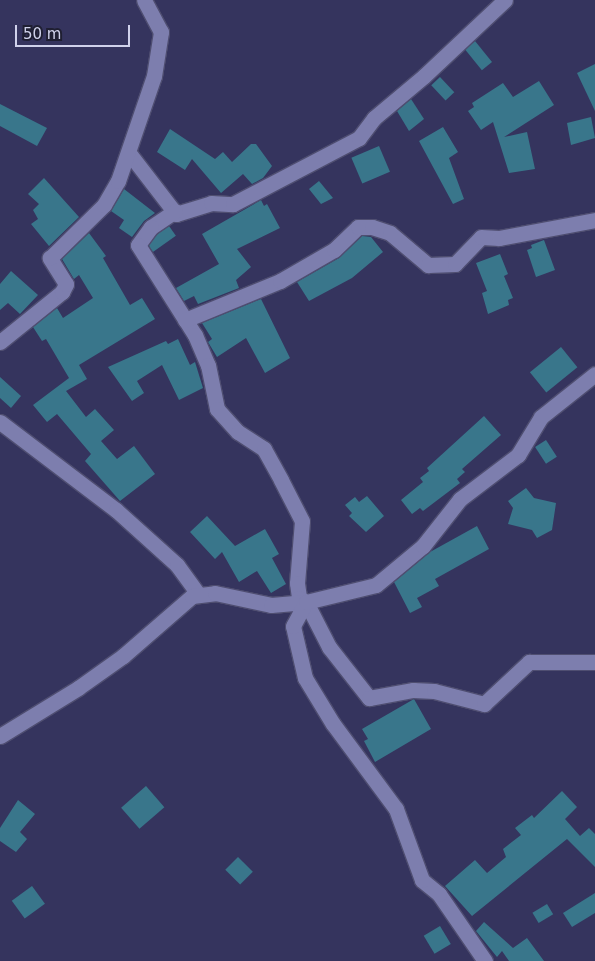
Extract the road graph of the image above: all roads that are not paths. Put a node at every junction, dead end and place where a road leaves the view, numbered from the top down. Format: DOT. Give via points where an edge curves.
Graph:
graph roads {
  1 [pos="144,0"];
  2 [pos="506,0"];
  3 [pos="129,153"];
  4 [pos="175,211"];
  5 [pos="595,220"];
  6 [pos="186,320"];
  7 [pos="0,342"];
  8 [pos="595,374"];
  9 [pos="0,422"];
  10 [pos="199,595"];
  11 [pos="306,602"];
  12 [pos="595,662"];
  13 [pos="0,736"];
  14 [pos="485,961"];
  1 -- 3 [label="street" via="161,32 154,76"];
  2 -- 4 [label="street" via="374,118 359,138 233,204 211,203 190,212 176,214"];
  3 -- 4 [label="street"];
  3 -- 7 [label="street" via="104,205 50,258 66,284 62,292"];
  4 -- 6 [label="street" via="151,227 138,245"];
  5 -- 6 [label="street" via="499,238 482,238 455,264 428,266 390,233 372,227 358,227 334,250 280,281"];
  6 -- 11 [label="street" via="208,365 217,409 238,432 264,448 302,521 297,583 300,598"];
  8 -- 11 [label="street" via="541,417 518,455 460,499 423,546 376,585"];
  9 -- 10 [label="street" via="116,510 177,565"];
  10 -- 11 [label="street" via="215,593 272,605"];
  10 -- 13 [label="street" via="192,596 123,656 78,688"];
  11 -- 12 [label="street" via="329,646 369,698 413,690 434,691 484,704 529,662"];
  11 -- 14 [label="street" via="293,626 305,678 333,724 396,809 422,880 439,894"];
}
